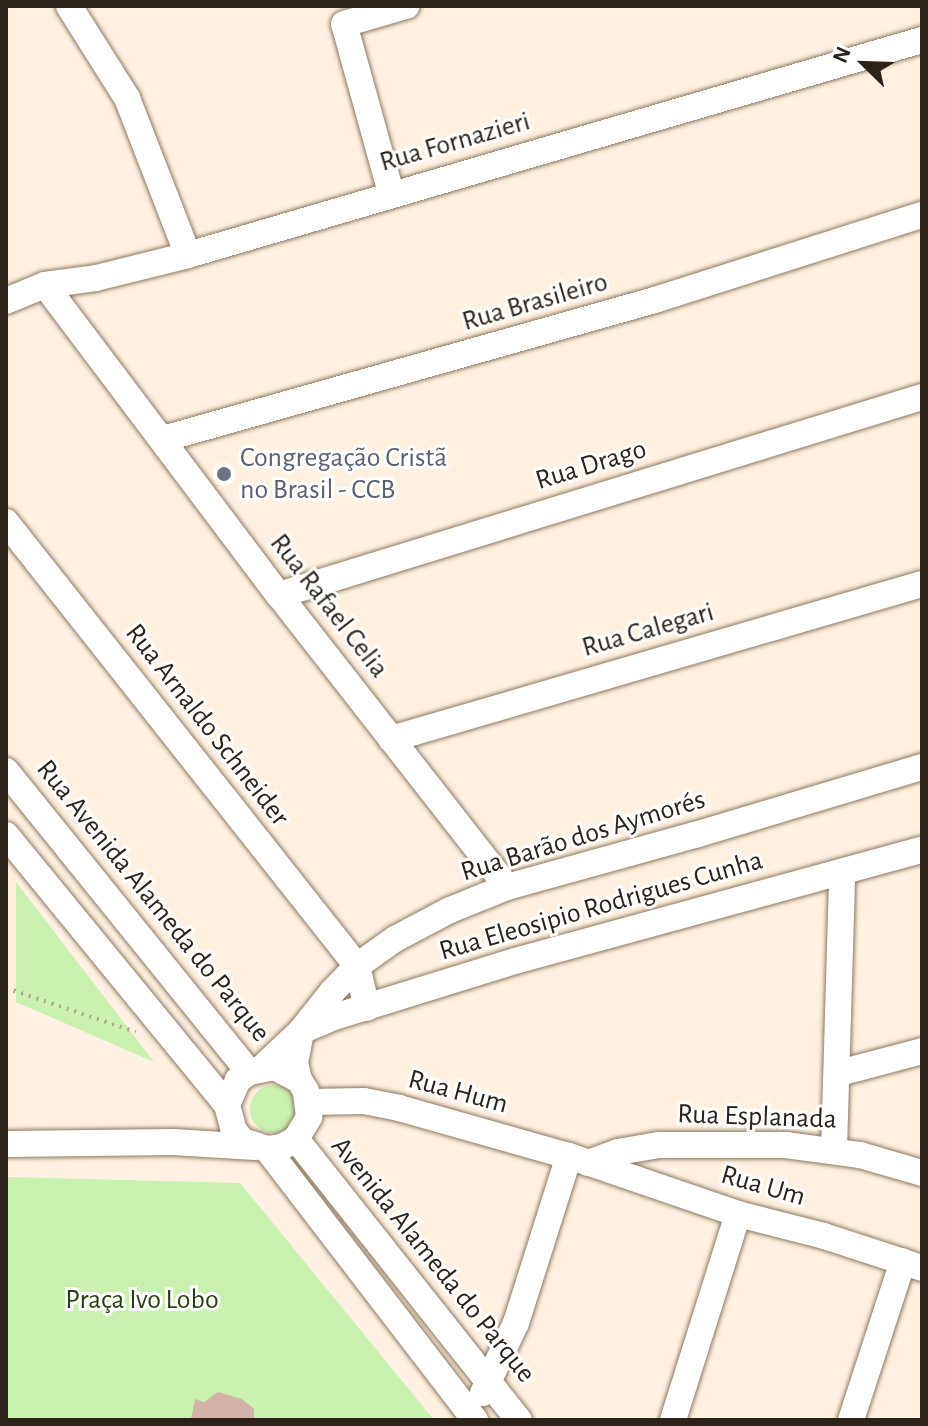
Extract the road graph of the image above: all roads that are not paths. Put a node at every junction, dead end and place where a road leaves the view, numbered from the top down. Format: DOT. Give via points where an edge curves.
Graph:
graph roads {
  1 [pos="69,6"];
  2 [pos="406,6"];
  3 [pos="922,40"];
  4 [pos="391,193"];
  5 [pos="922,215"];
  6 [pos="188,255"];
  7 [pos="45,285"];
  8 [pos="6,301"];
  9 [pos="922,397"];
  10 [pos="163,439"];
  11 [pos="6,522"];
  12 [pos="922,584"];
  13 [pos="279,595"];
  14 [pos="391,739"];
  15 [pos="922,767"];
  16 [pos="10,784"];
  17 [pos="6,835"];
  18 [pos="922,850"];
  19 [pos="842,873"];
  20 [pos="507,887"];
  21 [pos="357,966"];
  22 [pos="367,1008"];
  23 [pos="301,1031"];
  24 [pos="922,1051"];
  25 [pos="256,1070"];
  26 [pos="839,1073"];
  27 [pos="304,1091"];
  28 [pos="228,1111"];
  29 [pos="296,1139"];
  30 [pos="173,1142"];
  31 [pos="6,1144"];
  32 [pos="659,1145"];
  33 [pos="261,1148"];
  34 [pos="834,1150"];
  35 [pos="579,1159"];
  36 [pos="922,1173"];
  37 [pos="650,1185"];
  38 [pos="738,1214"];
  39 [pos="913,1265"];
  40 [pos="490,1383"];
  41 [pos="472,1416"];
  42 [pos="519,1420"];
  43 [pos="673,1420"];
  44 [pos="851,1420"];
  1 -- 6 [label="street" via="127,98"];
  2 -- 4 [label="street" via="344,24"];
  3 -- 4 [label="street, Rua Fornazieri"];
  4 -- 6 [label="street, Rua Fornazieri"];
  5 -- 10 [label="street, Rua Brasileiro" via="655,300"];
  6 -- 7 [label="street, Rua Fornazieri"];
  7 -- 8 [label="street, Rua Fornazieri"];
  7 -- 10 [label="street, Rua Rafael Celia"];
  9 -- 13 [label="street, Rua Drago"];
  10 -- 13 [label="street, Rua Rafael Celia"];
  11 -- 21 [label="street, Rua Arnaldo Schneider"];
  12 -- 14 [label="street, Rua Calegari"];
  13 -- 14 [label="street, Rua Rafael Celia"];
  14 -- 20 [label="street, Rua Rafael Celia"];
  15 -- 20 [label="street, Rua Barão dos Aymorés"];
  16 -- 25 [label="street, Rua Avenida Alameda do Parque"];
  17 -- 28 [label="street"];
  18 -- 19 [label="street, Rua Eleosipio Rodrigues Cunha"];
  19 -- 22 [label="street, Rua Eleosipio Rodrigues Cunha" via="530,956"];
  19 -- 26 [label="street"];
  20 -- 21 [label="street, Rua Barão dos Aymorés" via="436,917"];
  21 -- 22 [label="street"];
  21 -- 23 [label="street, Rua Barão dos Aymorés"];
  22 -- 23 [label="street, Rua Eleosipio Rodrigues Cunha"];
  23 -- 25 [label="street"];
  23 -- 27 [label="street, Avenida Alameda do Parque" via="295,1063"];
  24 -- 26 [label="street"];
  25 -- 27 [label="street" via="275,1067"];
  25 -- 28 [label="street" via="238,1080"];
  26 -- 34 [label="street"];
  27 -- 29 [label="street, Avenida Alameda do Parque" via="309,1117"];
  27 -- 35 [label="street, Rua Hum" via="399,1108"];
  28 -- 30 [label="street"];
  28 -- 33 [label="street" via="234,1131"];
  29 -- 33 [label="street, Avenida Alameda do Parque"];
  29 -- 40 [label="street, Avenida Alameda do Parque"];
  30 -- 31 [label="street, Avenida Alameda do Parque"];
  30 -- 33 [label="street, Avenida Alameda do Parque"];
  32 -- 34 [label="street, Rua Esplanada"];
  32 -- 35 [label="street, Rua Esplanada"];
  32 -- 37 [label="street"];
  33 -- 41 [label="street"];
  34 -- 36 [label="street, Rua Esplanada"];
  35 -- 37 [label="street, Rua Um"];
  35 -- 40 [label="street"];
  37 -- 38 [label="street, Rua Um"];
  38 -- 39 [label="street, Rua Um"];
  38 -- 43 [label="street"];
  39 -- 44 [label="street"];
  40 -- 41 [label="street"];
  40 -- 42 [label="street, Avenida Alameda do Parque"];
}
